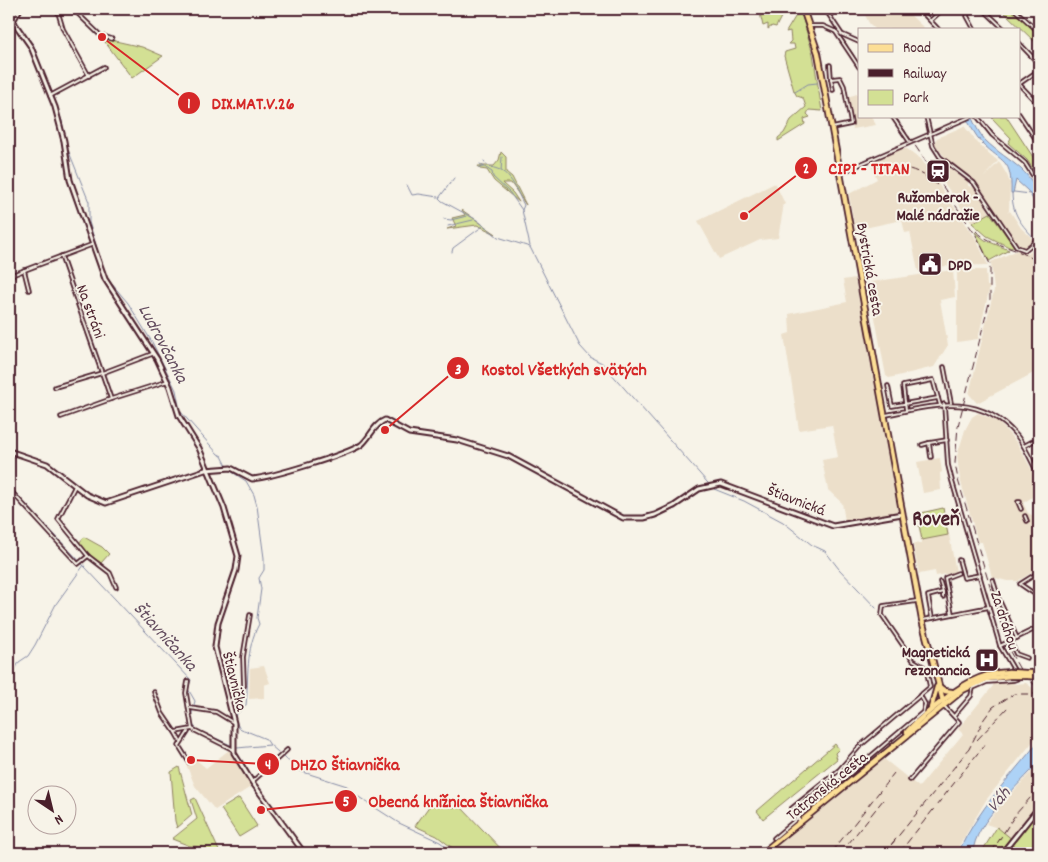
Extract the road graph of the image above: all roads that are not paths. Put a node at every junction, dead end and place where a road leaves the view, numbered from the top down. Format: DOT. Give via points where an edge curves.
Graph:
graph roads {
  1 [pos="20,9"];
  2 [pos="57,9"];
  3 [pos="73,9"];
  4 [pos="803,9"];
  5 [pos="825,9"];
  6 [pos="919,9"];
  7 [pos="943,9"];
  8 [pos="967,9"];
  9 [pos="983,9"];
  10 [pos="1014,9"];
  11 [pos="13,19"];
  12 [pos="931,20"];
  13 [pos="810,26"];
  14 [pos="937,28"];
  15 [pos="974,28"];
  16 [pos="1003,28"];
  17 [pos="836,31"];
  18 [pos="1039,32"];
  19 [pos="841,33"];
  20 [pos="112,39"];
  21 [pos="858,42"];
  22 [pos="1020,44"];
  23 [pos="1039,64"];
  24 [pos="830,65"];
  25 [pos="858,65"];
  26 [pos="104,67"];
  27 [pos="1039,70"];
  28 [pos="88,76"];
  29 [pos="831,79"];
  30 [pos="1020,83"];
  31 [pos="1020,85"];
  32 [pos="833,90"];
  33 [pos="50,96"];
  34 [pos="1039,105"];
  35 [pos="1020,116"];
  36 [pos="893,118"];
  37 [pos="926,118"];
  38 [pos="968,118"];
  39 [pos="979,118"];
  40 [pos="832,128"];
  41 [pos="929,134"];
  42 [pos="910,142"];
  43 [pos="1039,144"];
  44 [pos="840,173"];
  45 [pos="1039,185"];
  46 [pos="1039,238"];
  47 [pos="91,245"];
  48 [pos="61,256"];
  49 [pos="24,270"];
  50 [pos="9,276"];
  51 [pos="29,290"];
  52 [pos="154,353"];
  53 [pos="944,367"];
  54 [pos="102,373"];
  55 [pos="168,382"];
  56 [pos="888,386"];
  57 [pos="55,387"];
  58 [pos="938,398"];
  59 [pos="111,399"];
  60 [pos="951,403"];
  61 [pos="905,404"];
  62 [pos="944,404"];
  63 [pos="940,405"];
  64 [pos="906,411"];
  65 [pos="885,415"];
  66 [pos="60,417"];
  67 [pos="1039,438"];
  68 [pos="947,440"];
  69 [pos="929,443"];
  70 [pos="922,444"];
  71 [pos="1024,446"];
  72 [pos="9,450"];
  73 [pos="932,457"];
  74 [pos="209,470"];
  75 [pos="1039,476"];
  76 [pos="75,486"];
  77 [pos="9,489"];
  78 [pos="1020,502"];
  79 [pos="1021,509"];
  80 [pos="903,514"];
  81 [pos="1024,516"];
  82 [pos="1027,520"];
  83 [pos="88,556"];
  84 [pos="959,560"];
  85 [pos="1039,572"];
  86 [pos="958,573"];
  87 [pos="980,575"];
  88 [pos="993,580"];
  89 [pos="940,582"];
  90 [pos="116,587"];
  91 [pos="942,592"];
  92 [pos="944,597"];
  93 [pos="1039,597"];
  94 [pos="919,601"];
  95 [pos="990,607"];
  96 [pos="250,614"];
  97 [pos="952,614"];
  98 [pos="932,618"];
  99 [pos="922,620"];
  100 [pos="1039,627"];
  101 [pos="1017,638"];
  102 [pos="1010,641"];
  103 [pos="1000,646"];
  104 [pos="1027,658"];
  105 [pos="1009,674"];
  106 [pos="1039,675"];
  107 [pos="188,680"];
  108 [pos="937,685"];
  109 [pos="154,692"];
  110 [pos="952,692"];
  111 [pos="920,695"];
  112 [pos="228,703"];
  113 [pos="943,703"];
  114 [pos="190,708"];
  115 [pos="930,710"];
  116 [pos="954,716"];
  117 [pos="234,723"];
  118 [pos="192,729"];
  119 [pos="189,731"];
  120 [pos="175,732"];
  121 [pos="905,736"];
  122 [pos="181,742"];
  123 [pos="234,748"];
  124 [pos="287,750"];
  125 [pos="189,762"];
  126 [pos="910,780"];
  127 [pos="252,782"];
  128 [pos="1039,807"];
  129 [pos="790,809"];
  130 [pos="793,813"];
  131 [pos="799,820"];
  132 [pos="774,838"];
  133 [pos="304,853"];
  134 [pos="762,853"];
  135 [pos="1002,853"];
  1 -- 11 [label="street"];
  2 -- 28 [label="street" via="63,29"];
  3 -- 20 [label="street" via="100,35"];
  4 -- 13 [label="main road, Bystrická cesta"];
  5 -- 19 [label="street"];
  6 -- 12 [label="street"];
  7 -- 12 [label="street"];
  8 -- 15 [label="street"];
  9 -- 16 [label="street"];
  10 -- 18 [label="street"];
  11 -- 33 [label="street, Štiavnička" via="31,47"];
  12 -- 14 [label="street"];
  13 -- 17 [label="street"];
  13 -- 40 [label="main road, Bystrická cesta"];
  17 -- 19 [label="street"];
  17 -- 25 [label="street"];
  19 -- 21 [label="street"];
  22 -- 23 [label="street"];
  24 -- 29 [label="street"];
  26 -- 28 [label="street"];
  27 -- 30 [label="street"];
  28 -- 33 [label="street"];
  29 -- 32 [label="street"];
  29 -- 40 [label="street" via="840,78 842,81 850,124"];
  31 -- 34 [label="street"];
  33 -- 47 [label="street, Štiavnička" via="63,134 70,180"];
  35 -- 43 [label="street"];
  36 -- 42 [label="street"];
  37 -- 41 [label="street"];
  38 -- 41 [label="street"];
  39 -- 45 [label="street" via="992,135 1025,163"];
  40 -- 44 [label="main road, Bystrická cesta"];
  41 -- 42 [label="street"];
  41 -- 46 [label="street" via="940,157 974,183 1017,247 1025,250"];
  42 -- 44 [label="street"];
  44 -- 65 [label="main road, Bystrická cesta"];
  47 -- 48 [label="street"];
  47 -- 52 [label="street, Štiavnička" via="109,288"];
  48 -- 49 [label="street"];
  48 -- 54 [label="street, Na stráni"];
  49 -- 50 [label="street"];
  49 -- 51 [label="street"];
  52 -- 54 [label="street"];
  52 -- 55 [label="street, Štiavnička"];
  53 -- 60 [label="street"];
  54 -- 57 [label="street"];
  54 -- 59 [label="street, Na stráni"];
  55 -- 59 [label="street"];
  55 -- 74 [label="street, Štiavnička" via="179,416"];
  56 -- 61 [label="street" via="892,406"];
  58 -- 61 [label="street"];
  58 -- 61 [label="street" via="933,380 903,386"];
  58 -- 63 [label="street"];
  59 -- 66 [label="street"];
  60 -- 62 [label="street"];
  60 -- 71 [label="street" via="998,419"];
  61 -- 64 [label="street"];
  62 -- 63 [label="street"];
  62 -- 68 [label="street, Za dráhou"];
  63 -- 64 [label="street"];
  64 -- 65 [label="street"];
  65 -- 80 [label="main road, Bystrická cesta"];
  67 -- 71 [label="street"];
  68 -- 69 [label="street"];
  68 -- 87 [label="street, Za dráhou" via="949,469"];
  69 -- 70 [label="street"];
  69 -- 73 [label="street"];
  71 -- 75 [label="street"];
  72 -- 76 [label="street" via="44,462"];
  74 -- 76 [label="street" via="140,490 110,503 95,499"];
  74 -- 80 [label="street, Štiavnická" via="227,468 252,479 282,472 356,447 385,420 413,434 458,440 508,456 623,518 644,518 665,512 699,489 713,485 729,486 833,526"];
  74 -- 112 [label="street, Štiavnička" via="238,556 215,636 216,658"];
  76 -- 83 [label="street" via="58,521"];
  77 -- 83 [label="street" via="78,564"];
  78 -- 79 [label="street"];
  80 -- 94 [label="main road, Bystrická cesta"];
  81 -- 82 [label="street"];
  83 -- 90 [label="street" via="110,573"];
  84 -- 87 [label="street, Za dráhou" via="964,578"];
  85 -- 93 [label="street" via="1020,584"];
  86 -- 97 [label="street" via="945,578"];
  87 -- 95 [label="street, Za dráhou"];
  88 -- 101 [label="street"];
  89 -- 91 [label="street"];
  91 -- 92 [label="street"];
  91 -- 98 [label="street" via="928,596"];
  94 -- 99 [label="main road, Bystrická cesta"];
  94 -- 111 [label="street" via="883,606 882,615 913,660 926,668 931,686"];
  95 -- 97 [label="street"];
  95 -- 103 [label="street, Za dráhou"];
  96 -- 112 [label="street" via="243,658 243,691"];
  97 -- 98 [label="street"];
  98 -- 99 [label="street"];
  99 -- 108 [label="main road, Bystrická cesta"];
  100 -- 101 [label="street"];
  101 -- 102 [label="street"];
  102 -- 103 [label="street"];
  102 -- 104 [label="street" via="1016,654"];
  103 -- 116 [label="street, Za dráhou" via="1017,679 988,682 973,688 971,696"];
  105 -- 106 [label="main road, bridge"];
  105 -- 110 [label="main road" via="980,676"];
  105 -- 113 [label="main road" via="977,682"];
  107 -- 114 [label="street" via="186,693"];
  108 -- 110 [label="main road" via="945,692"];
  108 -- 113 [label="main road, Bystrická cesta"];
  108 -- 115 [label="main road"];
  109 -- 120 [label="street" via="162,714"];
  110 -- 113 [label="main road"];
  111 -- 129 [label="street" via="860,746 839,770"];
  111 -- 131 [label="street" via="925,704 923,712"];
  112 -- 117 [label="street, Štiavnička"];
  113 -- 115 [label="main road, Tatranská cesta"];
  113 -- 116 [label="street"];
  113 -- 121 [label="main road, Tatranská cesta"];
  114 -- 117 [label="street" via="216,712"];
  114 -- 118 [label="street"];
  115 -- 121 [label="main road, Tatranská cesta"];
  116 -- 126 [label="street" via="959,722"];
  117 -- 123 [label="street, Štiavnička"];
  118 -- 119 [label="street"];
  118 -- 123 [label="street"];
  119 -- 120 [label="street"];
  119 -- 122 [label="street"];
  120 -- 122 [label="street"];
  121 -- 131 [label="main road, Tatranská cesta"];
  122 -- 125 [label="street" via="179,746"];
  123 -- 127 [label="street, Štiavnička"];
  124 -- 127 [label="street"];
  127 -- 133 [label="street, Štiavnička"];
  128 -- 135 [label="street"];
  130 -- 131 [label="street"];
  131 -- 132 [label="street"];
  131 -- 134 [label="main road, Tatranská cesta"];
}
